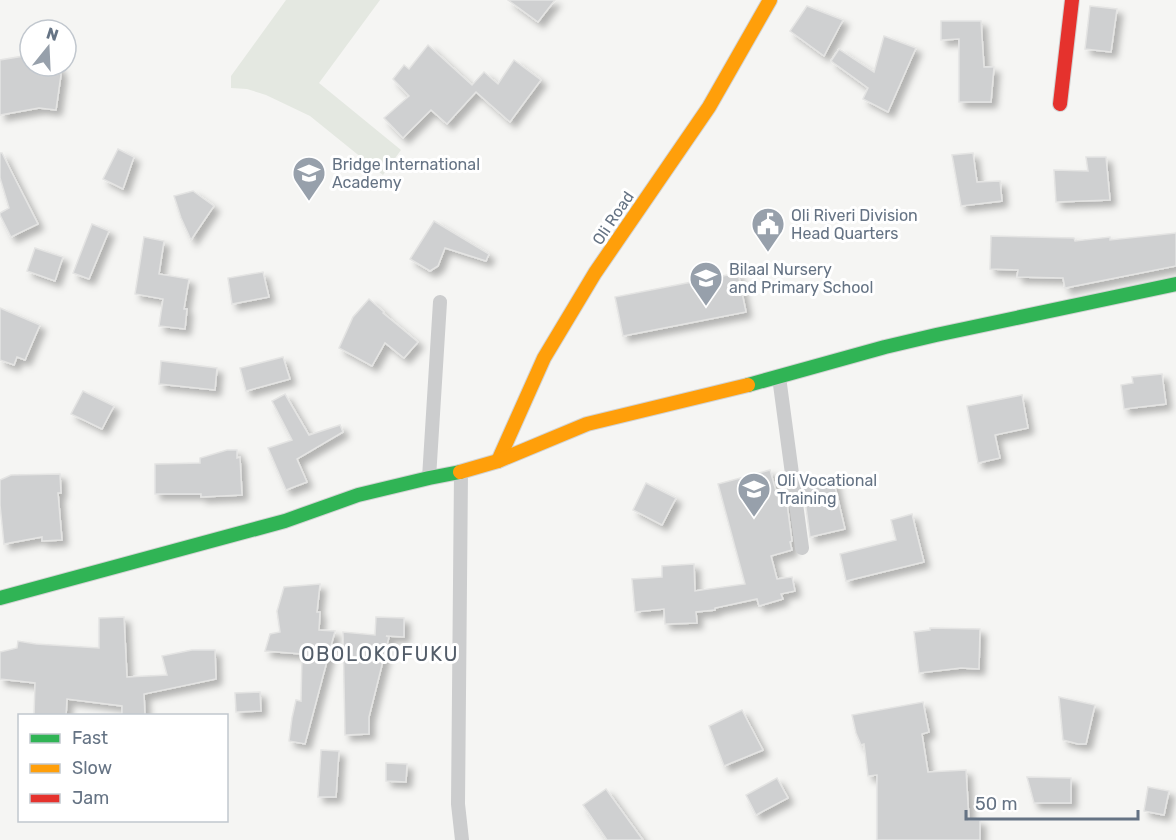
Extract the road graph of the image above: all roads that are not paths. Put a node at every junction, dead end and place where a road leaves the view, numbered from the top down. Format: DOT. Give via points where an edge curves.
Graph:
graph roads {
  1 [pos="770,0"];
  2 [pos="1072,0"];
  3 [pos="1060,104"];
  4 [pos="1176,284"];
  5 [pos="440,302"];
  6 [pos="779,377"];
  7 [pos="498,461"];
  8 [pos="461,472"];
  9 [pos="429,478"];
  10 [pos="802,548"];
  11 [pos="0,598"];
  12 [pos="462,840"];
  1 -- 7 [label="street, Oli Road" via="710,107 596,273 544,358"];
  2 -- 3 [label="street"];
  4 -- 6 [label="street" via="926,337"];
  5 -- 9 [label="lane"];
  6 -- 7 [label="street" via="587,424"];
  6 -- 10 [label="lane"];
  7 -- 8 [label="street"];
  8 -- 9 [label="street"];
  8 -- 12 [label="lane" via="458,804"];
  9 -- 11 [label="street"];
}
